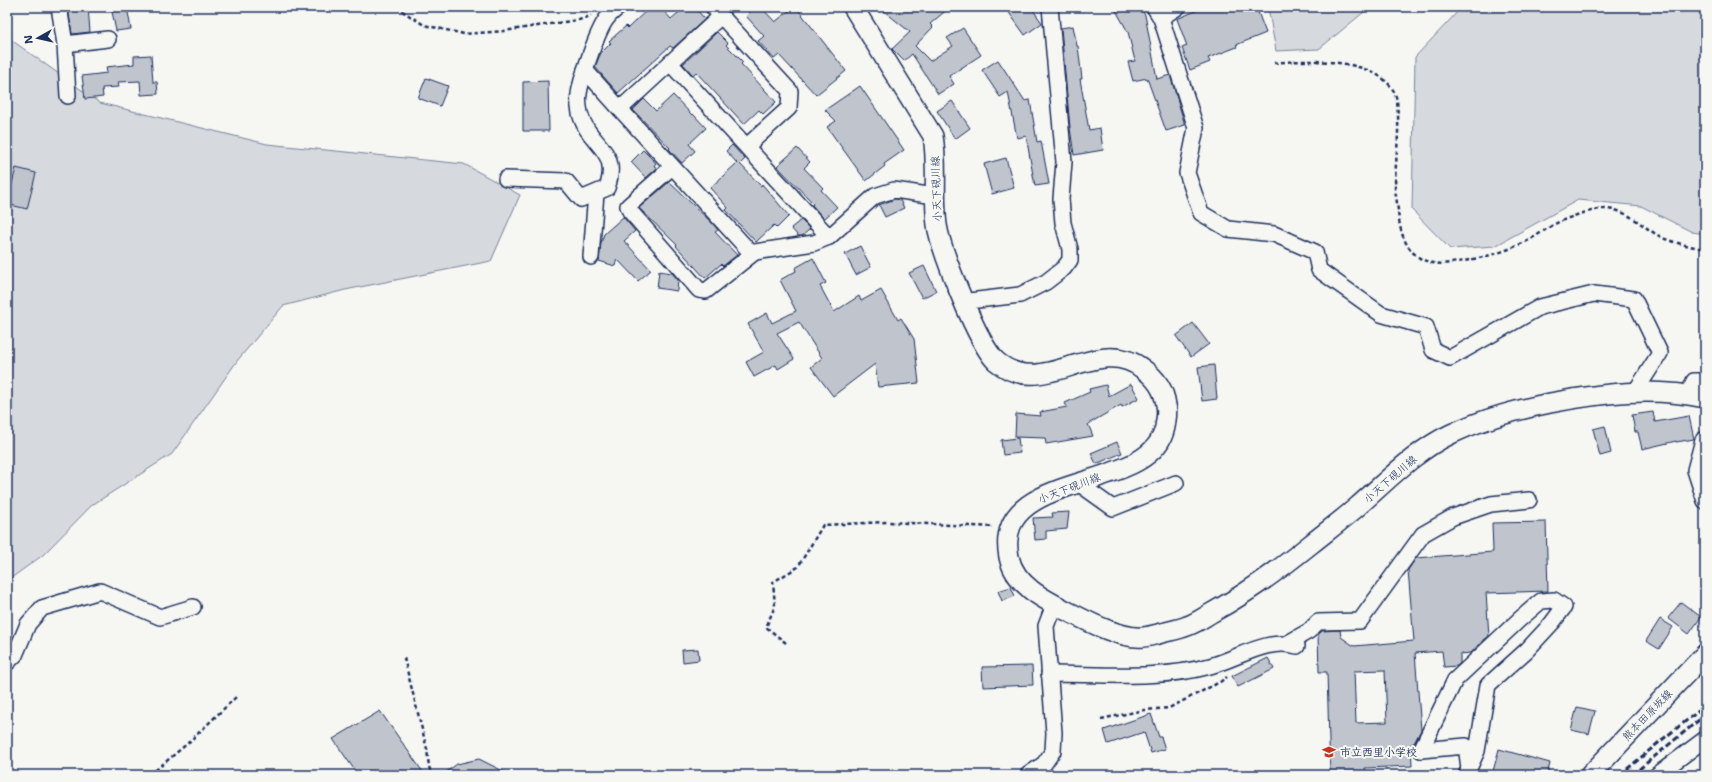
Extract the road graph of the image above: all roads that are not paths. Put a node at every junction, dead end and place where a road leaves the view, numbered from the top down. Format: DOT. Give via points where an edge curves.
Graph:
graph roads {
  1 [pos="59,7"];
  2 [pos="619,7"];
  3 [pos="854,7"];
  4 [pos="1050,7"];
  5 [pos="1178,7"];
  6 [pos="717,12"];
  7 [pos="1157,12"];
  8 [pos="108,39"];
  9 [pos="65,44"];
  10 [pos="670,63"];
  11 [pos="585,70"];
  12 [pos="68,96"];
  13 [pos="620,109"];
  14 [pos="747,146"];
  15 [pos="672,167"];
  16 [pos="506,179"];
  17 [pos="596,193"];
  18 [pos="935,196"];
  19 [pos="829,237"];
  20 [pos="752,254"];
  21 [pos="592,257"];
  22 [pos="965,303"];
  23 [pos="1705,381"];
  24 [pos="1635,392"];
  25 [pos="1696,396"];
  26 [pos="1704,438"];
  27 [pos="1078,483"];
  28 [pos="1176,483"];
  29 [pos="1529,500"];
  30 [pos="1705,501"];
  31 [pos="1054,604"];
  32 [pos="193,607"];
  33 [pos="1705,654"];
  34 [pos="7,663"];
  35 [pos="1049,674"];
  36 [pos="1705,739"];
  37 [pos="1468,772"];
  38 [pos="1028,775"];
  39 [pos="1590,775"];
  40 [pos="1657,775"];
  1 -- 9 [label="street"];
  2 -- 11 [label="street" via="607,18"];
  3 -- 18 [label="main road, 小天下硯川線" via="932,136 935,151"];
  4 -- 22 [label="street" via="1064,162 1063,223 1070,249 1070,260 1046,282 1020,295"];
  5 -- 7 [label="street"];
  6 -- 10 [label="street"];
  6 -- 14 [label="street" via="790,91 789,108"];
  7 -- 24 [label="street" via="1196,128 1187,173 1201,213 1228,229 1274,234 1315,252 1319,270 1381,314 1426,327 1433,350 1450,358 1540,307 1594,294 1634,299 1660,353"];
  8 -- 9 [label="street"];
  9 -- 12 [label="street"];
  10 -- 13 [label="street"];
  10 -- 14 [label="street"];
  11 -- 13 [label="street"];
  11 -- 17 [label="street" via="579,95 580,113 588,130 610,158 612,176 607,188"];
  13 -- 15 [label="street"];
  14 -- 19 [label="street"];
  15 -- 20 [label="street"];
  15 -- 20 [label="street" via="628,206 699,290 706,291"];
  16 -- 17 [label="street" via="566,181 581,199"];
  17 -- 21 [label="street"];
  18 -- 19 [label="street" via="894,190 875,196"];
  18 -- 22 [label="main road, 小天下硯川線" via="938,229 945,254"];
  19 -- 20 [label="street" via="814,243"];
  22 -- 27 [label="main road, 小天下硯川線" via="986,349 997,362 1019,374 1040,375 1112,356 1134,361 1152,375 1164,392 1168,411 1163,437 1150,454 1136,463"];
  23 -- 25 [label="street" via="1694,381"];
  24 -- 25 [label="main road, 小天下硯川線"];
  24 -- 31 [label="main road, 小天下硯川線" via="1592,395 1529,408 1486,419 1448,436 1413,457 1352,511 1273,574 1186,626 1142,638 1114,632"];
  26 -- 30 [label="street" via="1695,470"];
  27 -- 28 [label="street" via="1113,508"];
  27 -- 31 [label="main road, 小天下硯川線" via="1035,500 1017,513 1009,533 1008,554 1018,578"];
  29 -- 35 [label="street" via="1491,504 1453,517 1423,534 1360,621 1318,622 1294,645 1269,645 1211,666 1184,672"];
  31 -- 35 [label="street" via="1046,626"];
  32 -- 34 [label="street" via="160,617 100,591 42,608 28,624 15,655"];
  33 -- 39 [label="main road, 熊本田原坂線"];
  35 -- 38 [label="street" via="1053,751 1044,764"];
  36 -- 40 [label="street"];
  37 -- 37 [label="street" via="1466,746 1421,750 1455,680 1530,610 1541,602 1554,600 1564,607 1552,623 1488,685 1477,751"];
}
